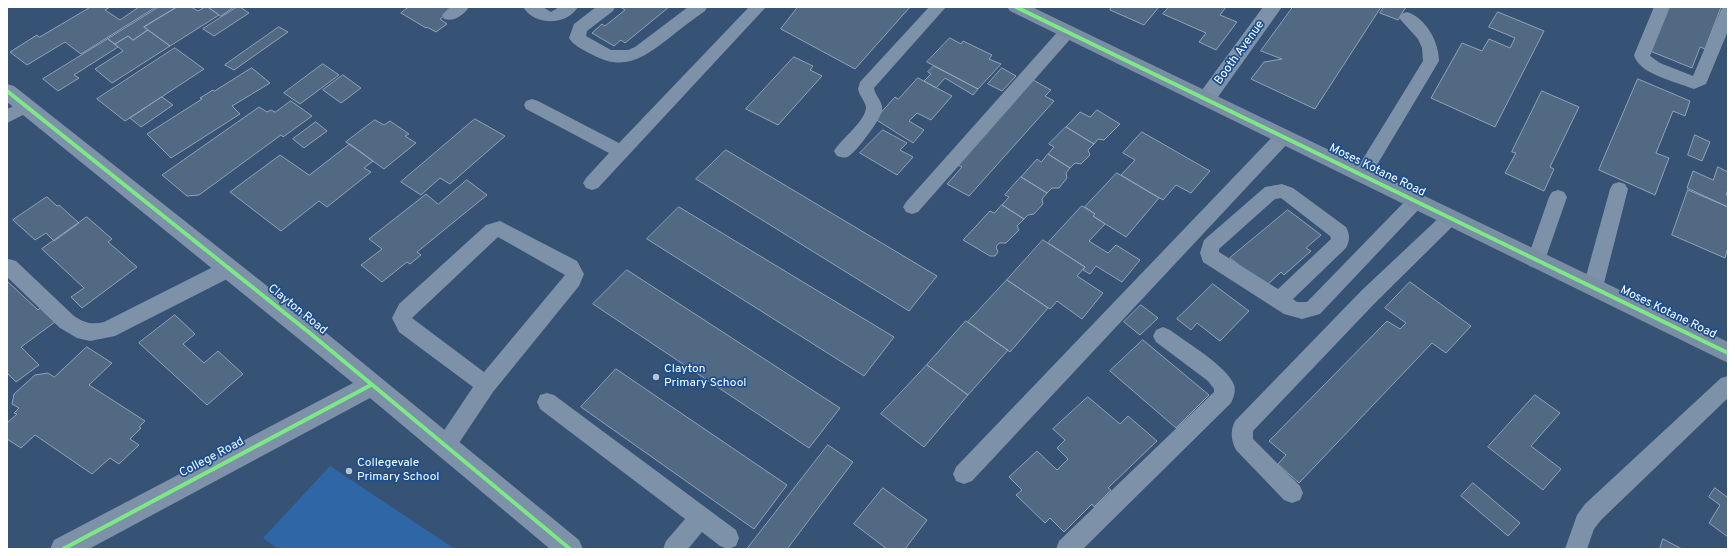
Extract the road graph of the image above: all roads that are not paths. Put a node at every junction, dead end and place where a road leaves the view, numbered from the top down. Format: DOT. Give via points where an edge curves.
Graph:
graph roads {
  1 [pos="531,7"];
  2 [pos="570,7"];
  3 [pos="607,7"];
  4 [pos="698,7"];
  5 [pos="758,7"];
  6 [pos="938,7"];
  7 [pos="1016,7"];
  8 [pos="1273,7"];
  9 [pos="1662,7"];
  10 [pos="1728,12"];
  11 [pos="1407,18"];
  12 [pos="1067,32"];
  13 [pos="7,91"];
  14 [pos="1206,99"];
  15 [pos="532,104"];
  16 [pos="16,112"];
  17 [pos="1283,137"];
  18 [pos="842,151"];
  19 [pos="622,152"];
  20 [pos="1362,175"];
  21 [pos="592,183"];
  22 [pos="1619,189"];
  23 [pos="1558,197"];
  24 [pos="1416,201"];
  25 [pos="912,207"];
  26 [pos="1450,218"];
  27 [pos="1536,260"];
  28 [pos="9,267"];
  29 [pos="228,269"];
  30 [pos="1593,287"];
  31 [pos="1278,300"];
  32 [pos="1163,336"];
  33 [pos="1728,353"];
  34 [pos="371,385"];
  35 [pos="486,385"];
  36 [pos="1728,385"];
  37 [pos="547,402"];
  38 [pos="446,445"];
  39 [pos="964,474"];
  40 [pos="1292,492"];
  41 [pos="700,517"];
  42 [pos="728,538"];
  43 [pos="63,549"];
  44 [pos="570,549"];
  45 [pos="674,549"];
  46 [pos="1067,549"];
  47 [pos="1576,549"];
  1 -- 2 [label="lane" via="548,18 553,18"];
  3 -- 4 [label="lane" via="580,28 577,38 606,56 620,58 631,57 641,51"];
  5 -- 19 [label="lane"];
  6 -- 18 [label="lane" via="866,86 867,94 874,104 874,111 870,120"];
  7 -- 12 [label="street, Moses Kotane Road"];
  8 -- 14 [label="street, Booth Avenue"];
  9 -- 10 [label="lane" via="1642,55 1643,59 1654,67 1694,82 1700,80"];
  11 -- 20 [label="lane" via="1421,30 1432,54 1431,61"];
  12 -- 14 [label="street, Moses Kotane Road"];
  12 -- 25 [label="lane"];
  13 -- 16 [label="street, Clayton Road"];
  14 -- 17 [label="street, Moses Kotane Road"];
  15 -- 19 [label="lane"];
  16 -- 29 [label="street, Clayton Road"];
  17 -- 20 [label="street, Moses Kotane Road"];
  17 -- 39 [label="lane"];
  19 -- 21 [label="lane"];
  20 -- 24 [label="street, Moses Kotane Road"];
  22 -- 30 [label="lane"];
  23 -- 27 [label="lane"];
  24 -- 26 [label="street, Moses Kotane Road"];
  24 -- 31 [label="lane" via="1313,308 1298,311"];
  26 -- 27 [label="street, Moses Kotane Road"];
  26 -- 40 [label="lane" via="1369,296 1242,428 1243,443"];
  27 -- 30 [label="street, Moses Kotane Road"];
  28 -- 29 [label="lane" via="70,325 94,334 108,330"];
  29 -- 34 [label="street, Clayton Road"];
  30 -- 33 [label="street, Moses Kotane Road"];
  31 -- 31 [label="lane" via="1209,253 1211,245 1271,192 1282,191 1338,232 1340,240"];
  32 -- 46 [label="lane" via="1215,376 1224,386 1224,396"];
  34 -- 38 [label="street, Clayton Road"];
  34 -- 43 [label="street, College Road"];
  35 -- 35 [label="lane" via="575,274 570,267 500,229 493,230 487,235 406,310 402,318 406,326"];
  35 -- 38 [label="lane"];
  36 -- 47 [label="lane" via="1593,512 1585,523"];
  37 -- 41 [label="lane"];
  38 -- 44 [label="street, Clayton Road"];
  41 -- 42 [label="lane"];
  41 -- 45 [label="lane"];
}
